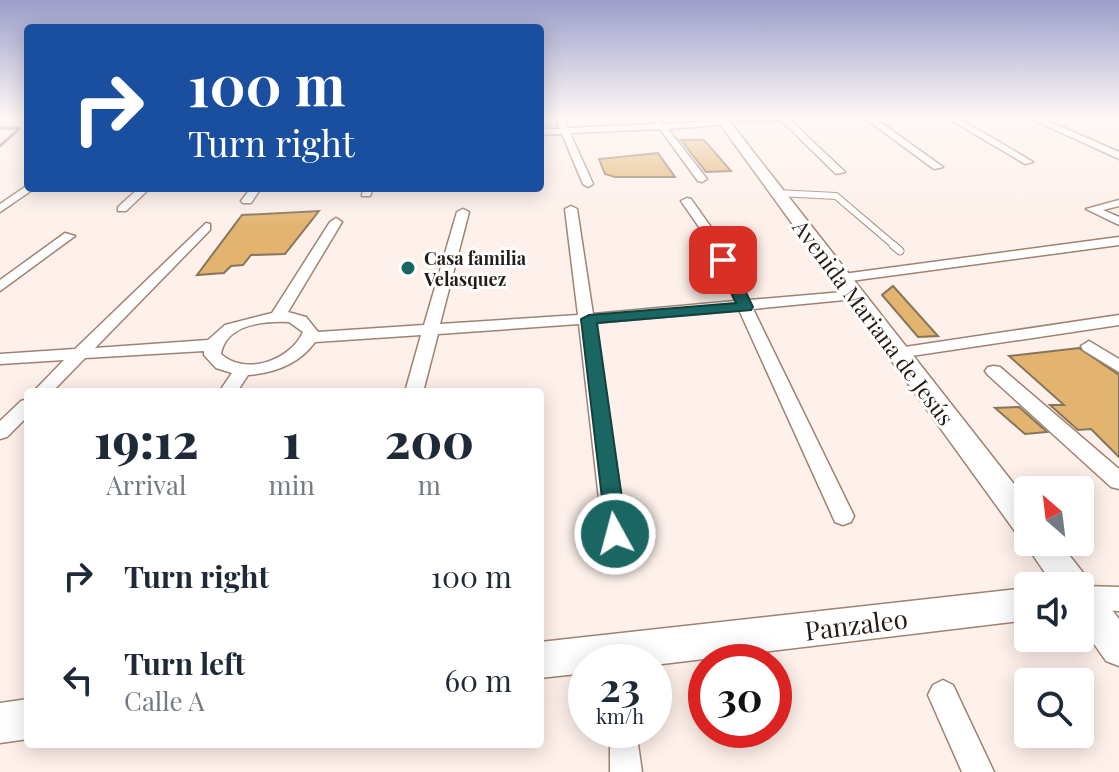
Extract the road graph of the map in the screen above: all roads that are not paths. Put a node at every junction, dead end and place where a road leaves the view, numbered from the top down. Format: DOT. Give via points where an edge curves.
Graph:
graph roads {
  1 [pos="574,153"];
  2 [pos="682,153"];
  3 [pos="747,153"];
  4 [pos="820,153"];
  5 [pos="918,153"];
  6 [pos="1012,153"];
  7 [pos="1028,162"];
  8 [pos="938,167"];
  9 [pos="840,172"];
  10 [pos="702,179"];
  11 [pos="588,184"];
  12 [pos="24,192"];
  13 [pos="141,192"];
  14 [pos="253,192"];
  15 [pos="777,193"];
  16 [pos="247,201"];
  17 [pos="687,201"];
  18 [pos="1118,203"];
  19 [pos="0,209"];
  20 [pos="122,209"];
  21 [pos="571,209"];
  22 [pos="463,212"];
  23 [pos="1119,221"];
  24 [pos="336,222"];
  25 [pos="206,227"];
  26 [pos="69,236"];
  27 [pos="1119,241"];
  28 [pos="900,251"];
  29 [pos="0,287"];
  30 [pos="853,292"];
  31 [pos="746,307"];
  32 [pos="278,316"];
  33 [pos="589,319"];
  34 [pos="1119,320"];
  35 [pos="432,327"];
  36 [pos="309,338"];
  37 [pos="214,345"];
  38 [pos="1089,346"];
  39 [pos="82,353"];
  40 [pos="898,353"];
  41 [pos="0,359"];
  42 [pos="1119,367"];
  43 [pos="243,369"];
  44 [pos="994,371"];
  45 [pos="46,388"];
  46 [pos="231,388"];
  47 [pos="415,388"];
  48 [pos="24,409"];
  49 [pos="0,432"];
  50 [pos="1119,481"];
  51 [pos="1014,506"];
  52 [pos="843,516"];
  53 [pos="615,534"];
  54 [pos="1094,596"];
  55 [pos="1119,599"];
  56 [pos="1014,606"];
  57 [pos="1094,614"];
  58 [pos="1119,648"];
  59 [pos="544,660"];
  60 [pos="943,695"];
  61 [pos="24,720"];
  62 [pos="0,723"];
  63 [pos="624,748"];
  64 [pos="626,772"];
  65 [pos="978,772"];
  1 -- 11 [label="street"];
  2 -- 10 [label="street"];
  3 -- 15 [label="street, Avenida Mariana de Jesús"];
  4 -- 9 [label="street"];
  5 -- 8 [label="street"];
  6 -- 7 [label="street"];
  12 -- 19 [label="street"];
  13 -- 20 [label="street"];
  14 -- 16 [label="street"];
  15 -- 28 [label="lane" via="836,196"];
  15 -- 30 [label="street, Avenida Mariana de Jesús"];
  17 -- 31 [label="street" via="712,237"];
  18 -- 23 [label="street" via="1092,209"];
  21 -- 33 [label="street"];
  22 -- 35 [label="street"];
  24 -- 32 [label="street"];
  25 -- 39 [label="street"];
  26 -- 29 [label="street"];
  27 -- 30 [label="street"];
  30 -- 31 [label="street" via="808,307"];
  30 -- 40 [label="street, Avenida Mariana de Jesús"];
  31 -- 33 [label="street"];
  31 -- 52 [label="street"];
  32 -- 36 [label="street" via="307,325"];
  32 -- 37 [label="street" via="236,326"];
  33 -- 35 [label="street"];
  33 -- 53 [label="street"];
  34 -- 40 [label="street"];
  35 -- 36 [label="street"];
  35 -- 47 [label="street"];
  36 -- 43 [label="street" via="285,359"];
  37 -- 39 [label="street"];
  37 -- 43 [label="street" via="216,361"];
  38 -- 42 [label="street"];
  39 -- 41 [label="street"];
  39 -- 45 [label="street"];
  40 -- 51 [label="street, Avenida Mariana de Jesús"];
  43 -- 46 [label="street"];
  44 -- 50 [label="street"];
  48 -- 49 [label="street"];
  54 -- 55 [label="street"];
  56 -- 59 [label="street, Panzaleo"];
  57 -- 58 [label="street"];
  60 -- 65 [label="street"];
  61 -- 62 [label="street"];
  63 -- 64 [label="street"];
}
